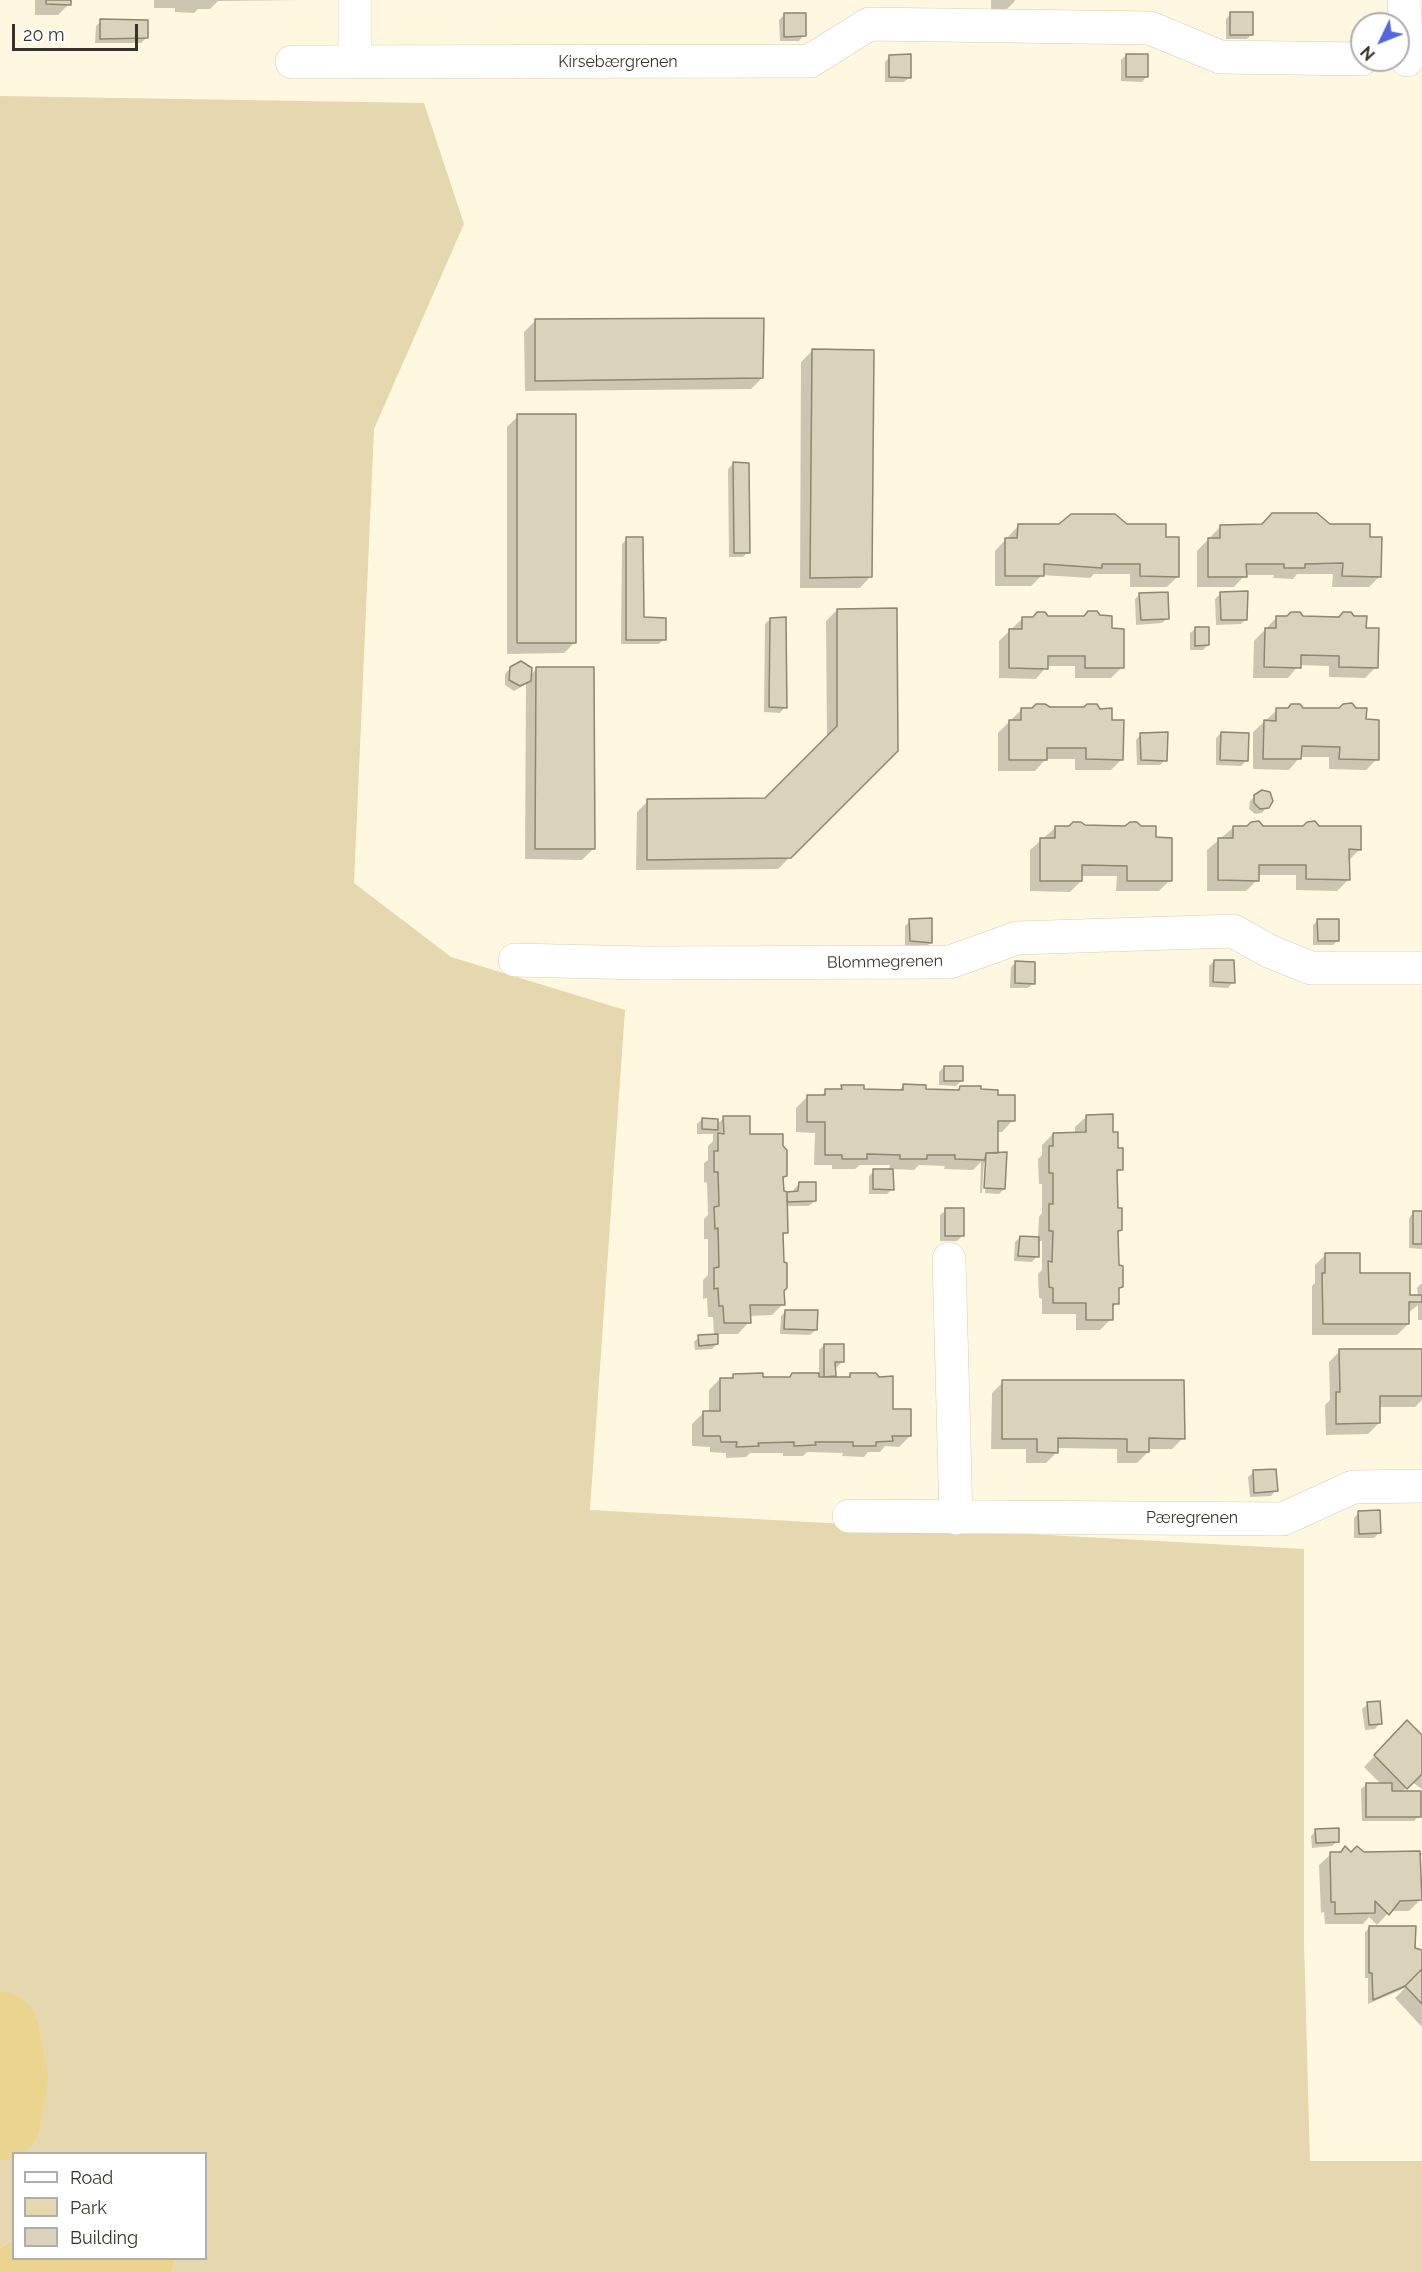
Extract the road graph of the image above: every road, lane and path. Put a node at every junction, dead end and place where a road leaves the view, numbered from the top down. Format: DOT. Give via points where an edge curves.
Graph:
graph roads {
  1 [pos="355,0"];
  2 [pos="869,12"];
  3 [pos="1350,59"];
  4 [pos="292,62"];
  5 [pos="355,62"];
  6 [pos="515,960"];
  7 [pos="1422,968"];
  8 [pos="949,1259"];
  9 [pos="1422,1486"];
  10 [pos="849,1516"];
  11 [pos="956,1518"];
  1 -- 5 [label="street"];
  2 -- 3 [label="street, Kirsebærgrenen" via="1150,28 1220,57"];
  2 -- 5 [label="street, Kirsebærgrenen" via="810,62"];
  4 -- 5 [label="street, Kirsebærgrenen"];
  6 -- 7 [label="street, Blommegrenen" via="950,962 1017,938 1233,931 1311,968"];
  8 -- 11 [label="street"];
  9 -- 11 [label="street, Pæregrenen" via="1353,1487 1283,1519"];
  10 -- 11 [label="street, Pæregrenen"];
}
